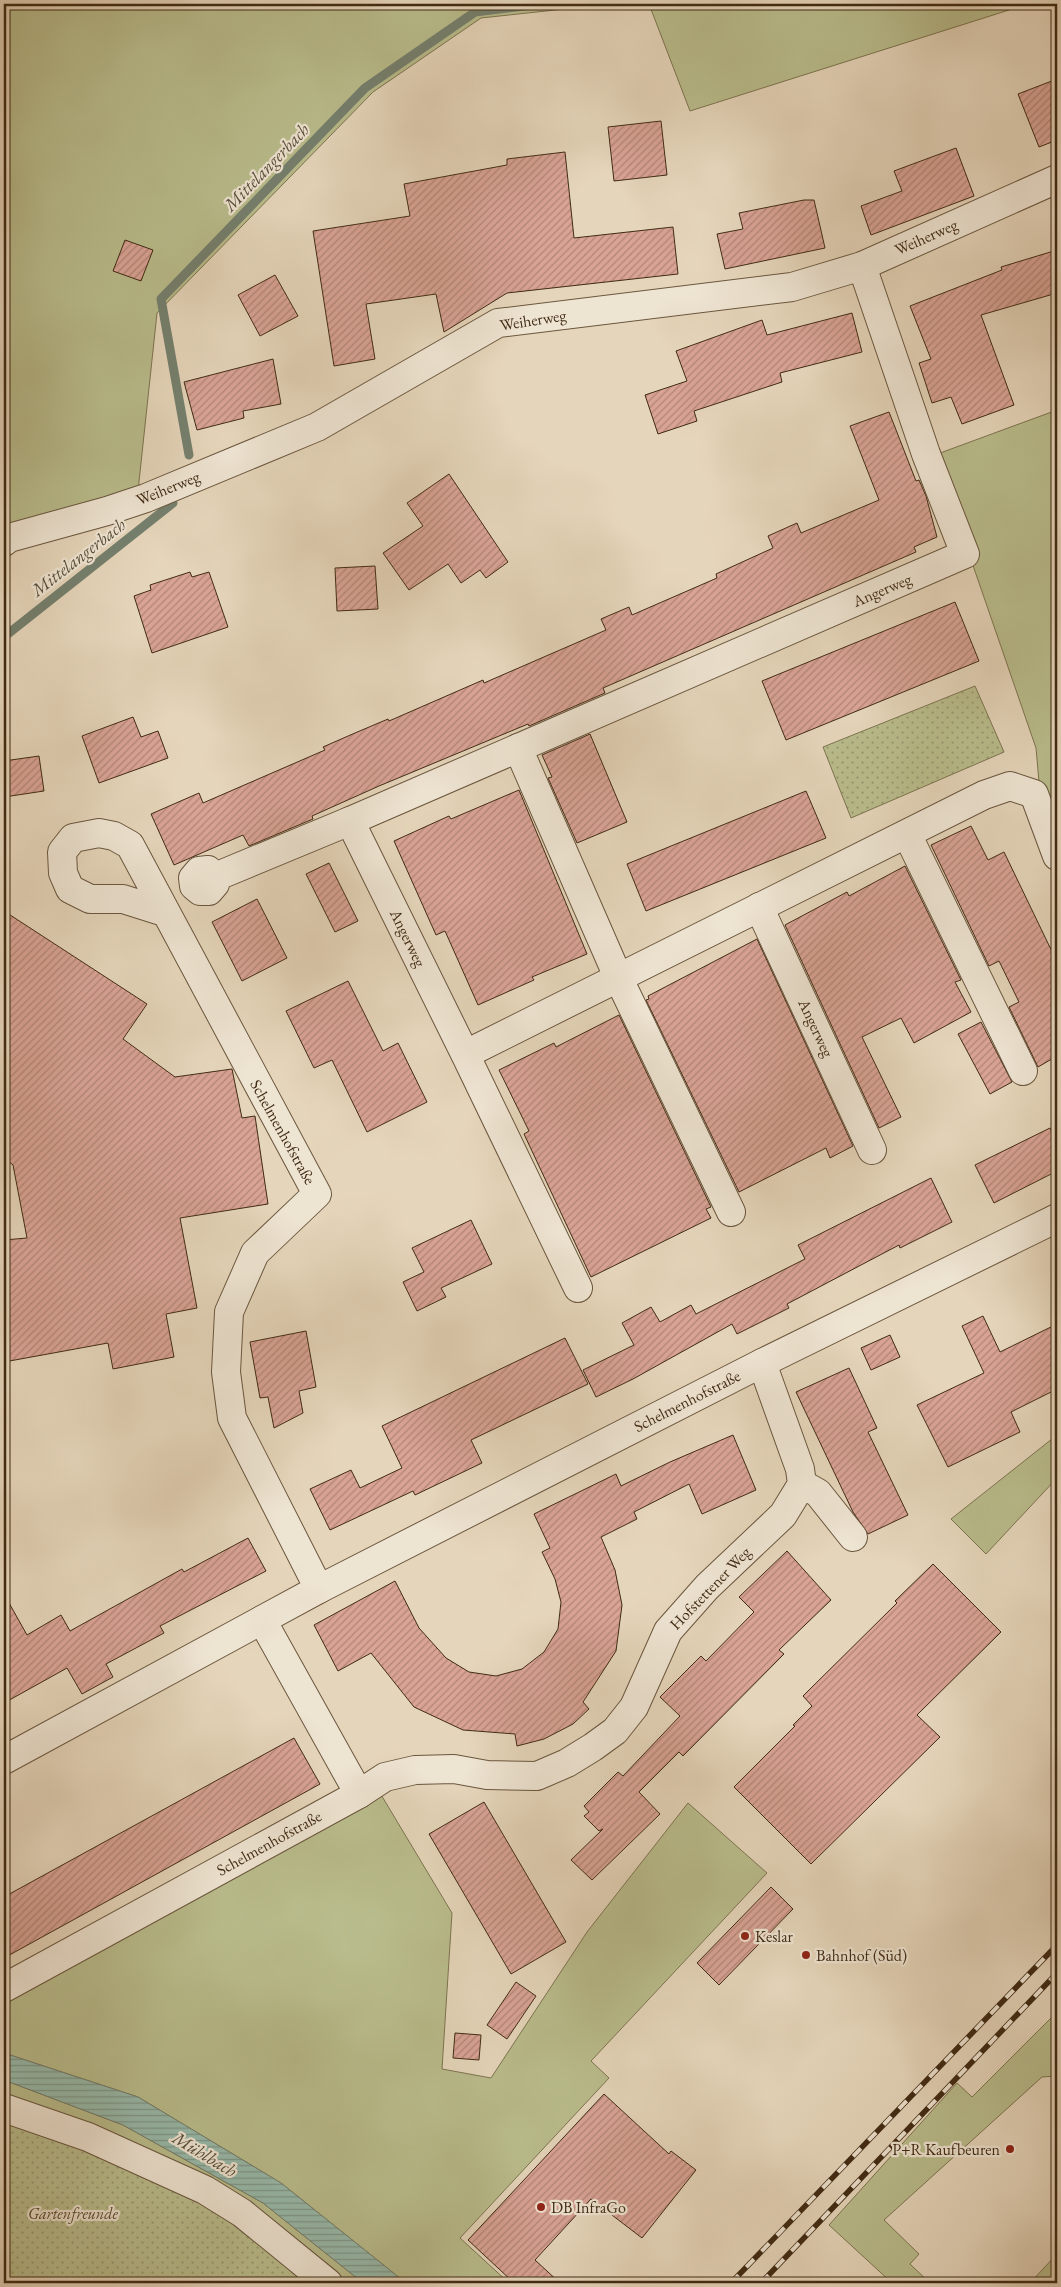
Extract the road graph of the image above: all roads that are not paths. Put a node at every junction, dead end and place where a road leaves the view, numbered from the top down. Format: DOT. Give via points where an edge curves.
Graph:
graph roads {
  1 [pos="1057,179"];
  2 [pos="862,266"];
  3 [pos="4,542"];
  4 [pos="518,748"];
  5 [pos="350,821"];
  6 [pos="907,834"];
  7 [pos="1057,856"];
  8 [pos="215,876"];
  9 [pos="759,907"];
  10 [pos="164,912"];
  11 [pos="618,977"];
  12 [pos="466,1054"];
  13 [pos="1023,1071"];
  14 [pos="872,1150"];
  15 [pos="730,1212"];
  16 [pos="1057,1218"];
  17 [pos="578,1288"];
  18 [pos="762,1363"];
  19 [pos="802,1484"];
  20 [pos="853,1537"];
  21 [pos="319,1589"];
  22 [pos="262,1620"];
  23 [pos="4,1760"];
  24 [pos="359,1794"];
  25 [pos="4,1988"];
  26 [pos="4,2108"];
  27 [pos="328,2283"];
  1 -- 2 [label="street, Weiherweg"];
  2 -- 3 [label="street, Weiherweg" via="792,287 498,324 317,427 146,498 8,538"];
  2 -- 4 [label="street, Angerweg" via="926,454 965,554"];
  4 -- 5 [label="street, Angerweg"];
  4 -- 11 [label="street"];
  5 -- 8 [label="street, Angerweg"];
  5 -- 12 [label="street, Angerweg"];
  6 -- 7 [label="street" via="984,795 1010,786 1034,794"];
  6 -- 9 [label="street"];
  6 -- 13 [label="street"];
  9 -- 11 [label="street"];
  9 -- 14 [label="street, Angerweg"];
  10 -- 21 [label="street, Schelmenhofstraße" via="317,1194 255,1253 229,1312 226,1372 232,1418"];
  11 -- 12 [label="street"];
  11 -- 15 [label="street"];
  12 -- 17 [label="street, Angerweg"];
  16 -- 18 [label="street, Schelmenhofstraße"];
  18 -- 19 [label="street" via="800,1469"];
  18 -- 21 [label="street, Schelmenhofstraße"];
  19 -- 20 [label="street" via="818,1493"];
  19 -- 24 [label="street, Hofstettener Weg" via="783,1515 707,1588 668,1631 634,1706 615,1731 593,1747 537,1776 454,1769 415,1770 385,1777"];
  21 -- 22 [label="street, Schelmenhofstraße"];
  22 -- 23 [label="street, Schelmenhofstraße"];
  22 -- 24 [label="street"];
  24 -- 25 [label="street, Schelmenhofstraße"];
  26 -- 27 [label="street" via="88,2137 205,2190 242,2213"];
}
